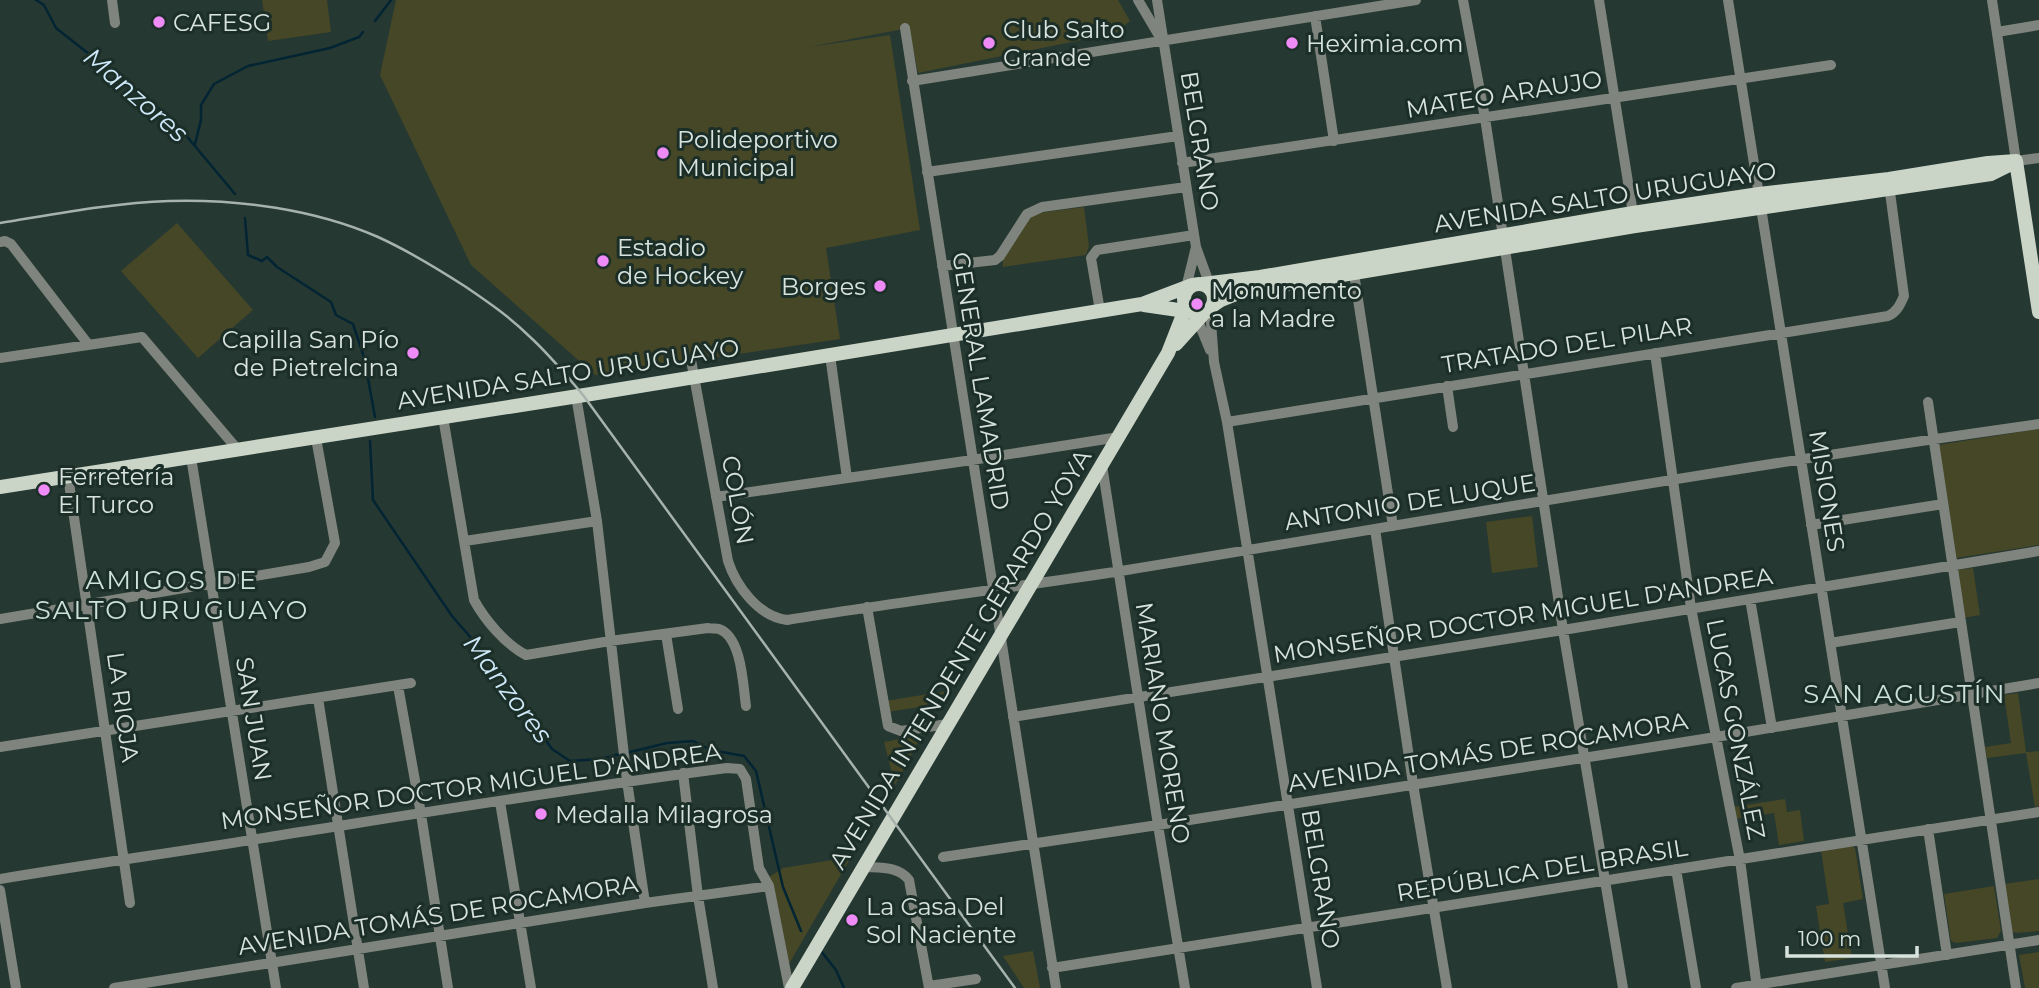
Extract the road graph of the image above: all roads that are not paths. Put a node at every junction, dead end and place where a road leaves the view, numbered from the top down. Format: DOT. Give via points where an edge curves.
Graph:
graph roads {
  1 [pos="113,0"];
  2 [pos="1138,0"];
  3 [pos="1157,0"];
  4 [pos="1416,0"];
  5 [pos="1463,0"];
  6 [pos="1599,0"];
  7 [pos="1728,0"];
  8 [pos="1992,0"];
  9 [pos="1315,16"];
  10 [pos="115,23"];
  11 [pos="2039,25"];
  12 [pos="905,29"];
  13 [pos="1997,32"];
  14 [pos="1162,41"];
  15 [pos="1831,65"];
  16 [pos="1740,79"];
  17 [pos="912,80"];
  18 [pos="1615,97"];
  19 [pos="1485,118"];
  20 [pos="1178,136"];
  21 [pos="1334,141"];
  22 [pos="2039,158"];
  23 [pos="2016,161"];
  24 [pos="1182,163"];
  25 [pos="927,172"];
  26 [pos="1889,184"];
  27 [pos="1186,187"];
  28 [pos="1760,200"];
  29 [pos="1634,219"];
  30 [pos="1194,235"];
  31 [pos="3,242"];
  32 [pos="1504,242"];
  33 [pos="1196,247"];
  34 [pos="942,266"];
  35 [pos="1353,267"];
  36 [pos="2037,285"];
  37 [pos="1198,301"];
  38 [pos="1142,304"];
  39 [pos="1100,311"];
  40 [pos="2039,312"];
  41 [pos="1781,333"];
  42 [pos="953,336"];
  43 [pos="88,344"];
  44 [pos="1655,352"];
  45 [pos="830,355"];
  46 [pos="0,358"];
  47 [pos="691,360"];
  48 [pos="1214,362"];
  49 [pos="1523,373"];
  50 [pos="694,377"];
  51 [pos="1447,386"];
  52 [pos="576,396"];
  53 [pos="1373,398"];
  54 [pos="1928,402"];
  55 [pos="443,417"];
  56 [pos="1227,422"];
  57 [pos="2039,424"];
  58 [pos="1453,427"];
  59 [pos="1119,437"];
  60 [pos="316,438"];
  61 [pos="1933,439"];
  62 [pos="237,450"];
  63 [pos="191,457"];
  64 [pos="972,460"];
  65 [pos="1801,460"];
  66 [pos="1102,465"];
  67 [pos="68,476"];
  68 [pos="847,478"];
  69 [pos="1673,480"];
  70 [pos="0,486"];
  71 [pos="716,497"];
  72 [pos="1543,502"];
  73 [pos="1942,504"];
  74 [pos="597,521"];
  75 [pos="1811,525"];
  76 [pos="1393,526"];
  77 [pos="1375,529"];
  78 [pos="465,541"];
  79 [pos="1247,550"];
  80 [pos="2039,551"];
  81 [pos="1952,565"];
  82 [pos="1118,571"];
  83 [pos="211,583"];
  84 [pos="1032,583"];
  85 [pos="1821,588"];
  86 [pos="993,590"];
  87 [pos="1750,599"];
  88 [pos="88,605"];
  89 [pos="867,607"];
  90 [pos="1691,608"];
  91 [pos="0,619"];
  92 [pos="787,620"];
  93 [pos="1960,622"];
  94 [pos="1563,630"];
  95 [pos="666,634"];
  96 [pos="999,637"];
  97 [pos="610,641"];
  98 [pos="1830,643"];
  99 [pos="1393,656"];
  100 [pos="1268,677"];
  101 [pos="411,683"];
  102 [pos="2039,683"];
  103 [pos="398,686"];
  104 [pos="1971,695"];
  105 [pos="318,698"];
  106 [pos="1138,698"];
  107 [pos="746,706"];
  108 [pos="678,709"];
  109 [pos="232,712"];
  110 [pos="1842,716"];
  111 [pos="1013,717"];
  112 [pos="948,724"];
  113 [pos="1772,728"];
  114 [pos="105,731"];
  115 [pos="1716,737"];
  116 [pos="0,747"];
  117 [pos="1584,758"];
  118 [pos="682,774"];
  119 [pos="627,781"];
  120 [pos="1413,784"];
  121 [pos="500,802"];
  122 [pos="1288,805"];
  123 [pos="2039,812"];
  124 [pos="421,814"];
  125 [pos="1990,820"];
  126 [pos="1158,825"];
  127 [pos="339,826"];
  128 [pos="1928,829"];
  129 [pos="252,840"];
  130 [pos="1862,840"];
  131 [pos="1033,844"];
  132 [pos="943,856"];
  133 [pos="124,858"];
  134 [pos="1740,860"];
  135 [pos="864,867"];
  136 [pos="1676,869"];
  137 [pos="0,879"];
  138 [pos="1604,882"];
  139 [pos="769,886"];
  140 [pos="0,890"];
  141 [pos="698,896"];
  142 [pos="130,903"];
  143 [pos="645,904"];
  144 [pos="1434,909"];
  145 [pos="520,925"];
  146 [pos="1308,929"];
  147 [pos="440,937"];
  148 [pos="2039,940"];
  149 [pos="2009,945"];
  150 [pos="1178,948"];
  151 [pos="358,950"];
  152 [pos="1947,955"];
  153 [pos="272,963"];
  154 [pos="1881,965"];
  155 [pos="1052,968"];
  156 [pos="976,979"];
  157 [pos="149,985"];
  158 [pos="1757,986"];
  159 [pos="929,987"];
  160 [pos="16,988"];
  161 [pos="114,988"];
  162 [pos="276,988"];
  163 [pos="364,988"];
  164 [pos="448,988"];
  165 [pos="531,988"];
  166 [pos="713,988"];
  167 [pos="790,988"];
  168 [pos="1056,988"];
  169 [pos="1185,988"];
  170 [pos="1317,988"];
  171 [pos="1447,988"];
  172 [pos="1623,988"];
  173 [pos="1696,988"];
  174 [pos="1736,988"];
  175 [pos="1885,988"];
  176 [pos="2016,988"];
  1 -- 10 [label="street"];
  2 -- 14 [label="street"];
  3 -- 14 [label="street, BELGRANO"];
  4 -- 9 [label="street"];
  5 -- 19 [label="street"];
  6 -- 18 [label="street"];
  7 -- 16 [label="street, MISIONES"];
  8 -- 13 [label="street"];
  9 -- 14 [label="street"];
  9 -- 21 [label="street"];
  11 -- 13 [label="street"];
  12 -- 17 [label="street, GENERAL LAMADRID"];
  13 -- 23 [label="street"];
  14 -- 17 [label="street"];
  14 -- 20 [label="street, BELGRANO"];
  15 -- 16 [label="street, MATEO ARAUJO"];
  16 -- 18 [label="street, MATEO ARAUJO"];
  16 -- 28 [label="street, MISIONES"];
  17 -- 25 [label="street, GENERAL LAMADRID"];
  18 -- 19 [label="street, MATEO ARAUJO"];
  18 -- 29 [label="street"];
  19 -- 21 [label="street, MATEO ARAUJO"];
  19 -- 32 [label="street"];
  20 -- 24 [label="street, BELGRANO"];
  20 -- 25 [label="street"];
  21 -- 24 [label="street, MATEO ARAUJO"];
  22 -- 23 [label="street, AVENIDA SALTO URUGUAYO"];
  23 -- 26 [label="main road, AVENIDA SALTO URUGUAYO" via="1991,174"];
  23 -- 36 [label="main road"];
  24 -- 27 [label="street, BELGRANO"];
  25 -- 34 [label="street, GENERAL LAMADRID"];
  26 -- 28 [label="main road, AVENIDA SALTO URUGUAYO"];
  26 -- 41 [label="street, TRATADO DEL PILAR" via="1904,296 1900,306 1888,316"];
  27 -- 30 [label="street, BELGRANO"];
  27 -- 34 [label="street" via="1042,207 1027,214 995,260"];
  28 -- 29 [label="main road, AVENIDA SALTO URUGUAYO"];
  28 -- 41 [label="street, MISIONES"];
  29 -- 32 [label="main road, AVENIDA SALTO URUGUAYO"];
  30 -- 33 [label="street, BELGRANO"];
  30 -- 39 [label="street" via="1097,250 1091,258"];
  31 -- 43 [label="street" via="11,244"];
  32 -- 35 [label="main road, AVENIDA SALTO URUGUAYO"];
  32 -- 49 [label="street"];
  33 -- 37 [label="street, BELGRANO"];
  33 -- 37 [label="street, BELGRANO"];
  34 -- 42 [label="street, GENERAL LAMADRID"];
  35 -- 37 [label="main road, AVENIDA SALTO URUGUAYO" via="1221,300"];
  35 -- 37 [label="main road, AVENIDA SALTO URUGUAYO" via="1260,277"];
  35 -- 53 [label="street"];
  36 -- 40 [label="main road"];
  37 -- 38 [label="main road, AVENIDA SALTO URUGUAYO"];
  37 -- 38 [label="main road, AVENIDA SALTO URUGUAYO"];
  37 -- 48 [label="street, BELGRANO"];
  37 -- 48 [label="street, BELGRANO"];
  37 -- 59 [label="main road, AVENIDA INTENDENTE GERARDO YOYA"];
  38 -- 39 [label="main road, AVENIDA SALTO URUGUAYO"];
  39 -- 42 [label="main road, AVENIDA SALTO URUGUAYO"];
  41 -- 44 [label="street, TRATADO DEL PILAR"];
  41 -- 65 [label="street, MISIONES"];
  42 -- 45 [label="main road, AVENIDA SALTO URUGUAYO"];
  42 -- 64 [label="street, GENERAL LAMADRID"];
  43 -- 46 [label="street"];
  43 -- 62 [label="street" via="142,337"];
  44 -- 49 [label="street, TRATADO DEL PILAR"];
  44 -- 69 [label="street, LUCAS GONZÁLEZ"];
  45 -- 50 [label="main road, AVENIDA SALTO URUGUAYO"];
  45 -- 68 [label="street"];
  47 -- 50 [label="street, COLÓN"];
  48 -- 56 [label="street, BELGRANO"];
  49 -- 51 [label="street, TRATADO DEL PILAR"];
  49 -- 72 [label="street"];
  50 -- 52 [label="main road, AVENIDA SALTO URUGUAYO"];
  50 -- 71 [label="street, COLÓN"];
  51 -- 53 [label="street, TRATADO DEL PILAR"];
  51 -- 58 [label="street"];
  52 -- 55 [label="main road, AVENIDA SALTO URUGUAYO"];
  52 -- 74 [label="street"];
  53 -- 56 [label="street, TRATADO DEL PILAR"];
  53 -- 76 [label="street"];
  54 -- 61 [label="street"];
  55 -- 60 [label="main road, AVENIDA SALTO URUGUAYO"];
  55 -- 78 [label="street"];
  56 -- 79 [label="street, BELGRANO"];
  57 -- 61 [label="street, ANTONIO DE LUQUE"];
  59 -- 64 [label="street"];
  59 -- 66 [label="main road, AVENIDA INTENDENTE GERARDO YOYA"];
  60 -- 62 [label="main road, AVENIDA SALTO URUGUAYO"];
  60 -- 83 [label="street" via="335,543 325,562"];
  61 -- 65 [label="street, ANTONIO DE LUQUE"];
  61 -- 73 [label="street"];
  62 -- 63 [label="main road, AVENIDA SALTO URUGUAYO"];
  63 -- 67 [label="main road, AVENIDA SALTO URUGUAYO"];
  63 -- 83 [label="street, SAN JUAN"];
  64 -- 68 [label="street"];
  64 -- 86 [label="street, GENERAL LAMADRID"];
  65 -- 69 [label="street, ANTONIO DE LUQUE"];
  65 -- 75 [label="street, MISIONES"];
  66 -- 82 [label="street, MARIANO MORENO"];
  66 -- 84 [label="main road, AVENIDA INTENDENTE GERARDO YOYA"];
  67 -- 70 [label="main road, AVENIDA SALTO URUGUAYO"];
  67 -- 88 [label="street, LA RIOJA"];
  68 -- 71 [label="street"];
  69 -- 72 [label="street, ANTONIO DE LUQUE"];
  69 -- 90 [label="street, LUCAS GONZÁLEZ"];
  71 -- 92 [label="street, COLÓN" via="732,574 758,607"];
  72 -- 76 [label="street, ANTONIO DE LUQUE"];
  72 -- 94 [label="street"];
  73 -- 75 [label="street"];
  73 -- 81 [label="street"];
  74 -- 78 [label="street"];
  74 -- 97 [label="street"];
  75 -- 85 [label="street, MISIONES"];
  76 -- 77 [label="street, ANTONIO DE LUQUE"];
  77 -- 79 [label="street, ANTONIO DE LUQUE"];
  77 -- 99 [label="street"];
  78 -- 97 [label="street" via="474,600 515,649 526,655"];
  79 -- 82 [label="street, ANTONIO DE LUQUE"];
  79 -- 100 [label="street, BELGRANO"];
  80 -- 81 [label="street, MONSEÑOR DOCTOR MIGUEL D'ANDREA"];
  81 -- 85 [label="street, MONSEÑOR DOCTOR MIGUEL D'ANDREA"];
  81 -- 93 [label="street"];
  82 -- 84 [label="street, ANTONIO DE LUQUE"];
  82 -- 106 [label="street, MARIANO MORENO"];
  83 -- 88 [label="street"];
  83 -- 109 [label="street, SAN JUAN"];
  84 -- 86 [label="street, ANTONIO DE LUQUE"];
  84 -- 96 [label="main road, AVENIDA INTENDENTE GERARDO YOYA"];
  85 -- 87 [label="street, MONSEÑOR DOCTOR MIGUEL D'ANDREA"];
  85 -- 98 [label="street, MISIONES"];
  86 -- 89 [label="street, ANTONIO DE LUQUE"];
  86 -- 96 [label="street, GENERAL LAMADRID"];
  87 -- 90 [label="street, MONSEÑOR DOCTOR MIGUEL D'ANDREA"];
  87 -- 113 [label="street"];
  88 -- 91 [label="street"];
  88 -- 114 [label="street, LA RIOJA"];
  89 -- 92 [label="street, ANTONIO DE LUQUE"];
  89 -- 112 [label="street" via="888,726 901,732"];
  90 -- 94 [label="street, MONSEÑOR DOCTOR MIGUEL D'ANDREA"];
  90 -- 115 [label="street, LUCAS GONZÁLEZ"];
  93 -- 98 [label="street"];
  93 -- 104 [label="street"];
  94 -- 99 [label="street, MONSEÑOR DOCTOR MIGUEL D'ANDREA"];
  94 -- 117 [label="street"];
  95 -- 97 [label="street"];
  95 -- 107 [label="street" via="708,628 728,635 737,648"];
  95 -- 108 [label="street"];
  96 -- 111 [label="street, GENERAL LAMADRID"];
  96 -- 112 [label="main road, AVENIDA INTENDENTE GERARDO YOYA"];
  97 -- 119 [label="street"];
  98 -- 110 [label="street, MISIONES"];
  99 -- 100 [label="street, MONSEÑOR DOCTOR MIGUEL D'ANDREA"];
  99 -- 120 [label="street"];
  100 -- 106 [label="street, MONSEÑOR DOCTOR MIGUEL D'ANDREA"];
  100 -- 122 [label="street, BELGRANO"];
  101 -- 103 [label="street"];
  102 -- 104 [label="street, AVENIDA TOMÁS DE ROCAMORA"];
  103 -- 105 [label="street"];
  103 -- 124 [label="street"];
  104 -- 110 [label="street, AVENIDA TOMÁS DE ROCAMORA"];
  104 -- 125 [label="street"];
  105 -- 109 [label="street"];
  105 -- 127 [label="street"];
  106 -- 111 [label="street, MONSEÑOR DOCTOR MIGUEL D'ANDREA"];
  106 -- 126 [label="street, MARIANO MORENO"];
  109 -- 114 [label="street"];
  109 -- 129 [label="street, SAN JUAN"];
  110 -- 113 [label="street, AVENIDA TOMÁS DE ROCAMORA"];
  110 -- 130 [label="street, MISIONES"];
  111 -- 131 [label="street, GENERAL LAMADRID"];
  112 -- 135 [label="main road, AVENIDA INTENDENTE GERARDO YOYA"];
  113 -- 115 [label="street, AVENIDA TOMÁS DE ROCAMORA"];
  114 -- 116 [label="street"];
  114 -- 133 [label="street, LA RIOJA"];
  115 -- 117 [label="street, AVENIDA TOMÁS DE ROCAMORA"];
  115 -- 134 [label="street, LUCAS GONZÁLEZ"];
  117 -- 120 [label="street, AVENIDA TOMÁS DE ROCAMORA"];
  117 -- 138 [label="street"];
  118 -- 119 [label="street, MONSEÑOR DOCTOR MIGUEL D'ANDREA"];
  118 -- 139 [label="street, MONSEÑOR DOCTOR MIGUEL D'ANDREA" via="740,769 746,779 759,868"];
  118 -- 141 [label="street"];
  119 -- 121 [label="street, MONSEÑOR DOCTOR MIGUEL D'ANDREA"];
  119 -- 143 [label="street"];
  120 -- 122 [label="street, AVENIDA TOMÁS DE ROCAMORA"];
  120 -- 144 [label="street"];
  121 -- 124 [label="street, MONSEÑOR DOCTOR MIGUEL D'ANDREA"];
  121 -- 145 [label="street"];
  122 -- 126 [label="street, AVENIDA TOMÁS DE ROCAMORA"];
  122 -- 146 [label="street, BELGRANO"];
  123 -- 125 [label="street, REPÚBLICA DEL BRASIL"];
  124 -- 127 [label="street, MONSEÑOR DOCTOR MIGUEL D'ANDREA"];
  124 -- 147 [label="street"];
  125 -- 128 [label="street, REPÚBLICA DEL BRASIL"];
  125 -- 149 [label="street"];
  126 -- 131 [label="street, AVENIDA TOMÁS DE ROCAMORA"];
  126 -- 150 [label="street, MARIANO MORENO"];
  127 -- 129 [label="street, MONSEÑOR DOCTOR MIGUEL D'ANDREA"];
  127 -- 151 [label="street"];
  128 -- 130 [label="street, REPÚBLICA DEL BRASIL"];
  128 -- 152 [label="street"];
  129 -- 133 [label="street, MONSEÑOR DOCTOR MIGUEL D'ANDREA"];
  129 -- 153 [label="street, SAN JUAN"];
  130 -- 134 [label="street, REPÚBLICA DEL BRASIL"];
  130 -- 154 [label="street, MISIONES"];
  131 -- 132 [label="street, AVENIDA TOMÁS DE ROCAMORA"];
  131 -- 155 [label="street, GENERAL LAMADRID"];
  133 -- 137 [label="street, MONSEÑOR DOCTOR MIGUEL D'ANDREA"];
  133 -- 142 [label="street, LA RIOJA"];
  134 -- 136 [label="street, REPÚBLICA DEL BRASIL"];
  134 -- 158 [label="street, LUCAS GONZÁLEZ"];
  135 -- 159 [label="street" via="894,869 909,880"];
  135 -- 167 [label="main road, AVENIDA INTENDENTE GERARDO YOYA"];
  136 -- 138 [label="street, REPÚBLICA DEL BRASIL"];
  136 -- 173 [label="street"];
  138 -- 144 [label="street, REPÚBLICA DEL BRASIL"];
  138 -- 172 [label="street"];
  139 -- 141 [label="street, AVENIDA TOMÁS DE ROCAMORA"];
  139 -- 167 [label="street"];
  140 -- 160 [label="street"];
  141 -- 143 [label="street, AVENIDA TOMÁS DE ROCAMORA"];
  141 -- 166 [label="street"];
  143 -- 145 [label="street, AVENIDA TOMÁS DE ROCAMORA"];
  144 -- 146 [label="street, REPÚBLICA DEL BRASIL"];
  144 -- 171 [label="street"];
  145 -- 147 [label="street, AVENIDA TOMÁS DE ROCAMORA"];
  145 -- 165 [label="street"];
  146 -- 150 [label="street, REPÚBLICA DEL BRASIL"];
  146 -- 170 [label="street, BELGRANO"];
  147 -- 151 [label="street, AVENIDA TOMÁS DE ROCAMORA"];
  147 -- 164 [label="street"];
  148 -- 149 [label="street"];
  149 -- 152 [label="street"];
  149 -- 176 [label="street"];
  150 -- 155 [label="street, REPÚBLICA DEL BRASIL"];
  150 -- 169 [label="street, MARIANO MORENO"];
  151 -- 153 [label="street, AVENIDA TOMÁS DE ROCAMORA"];
  151 -- 163 [label="street"];
  152 -- 154 [label="street"];
  153 -- 157 [label="street, AVENIDA TOMÁS DE ROCAMORA"];
  153 -- 162 [label="street, SAN JUAN"];
  154 -- 158 [label="street"];
  154 -- 175 [label="street, MISIONES"];
  155 -- 168 [label="street, GENERAL LAMADRID"];
  156 -- 159 [label="street"];
  157 -- 161 [label="street, AVENIDA TOMÁS DE ROCAMORA"];
  158 -- 174 [label="street"];
}
